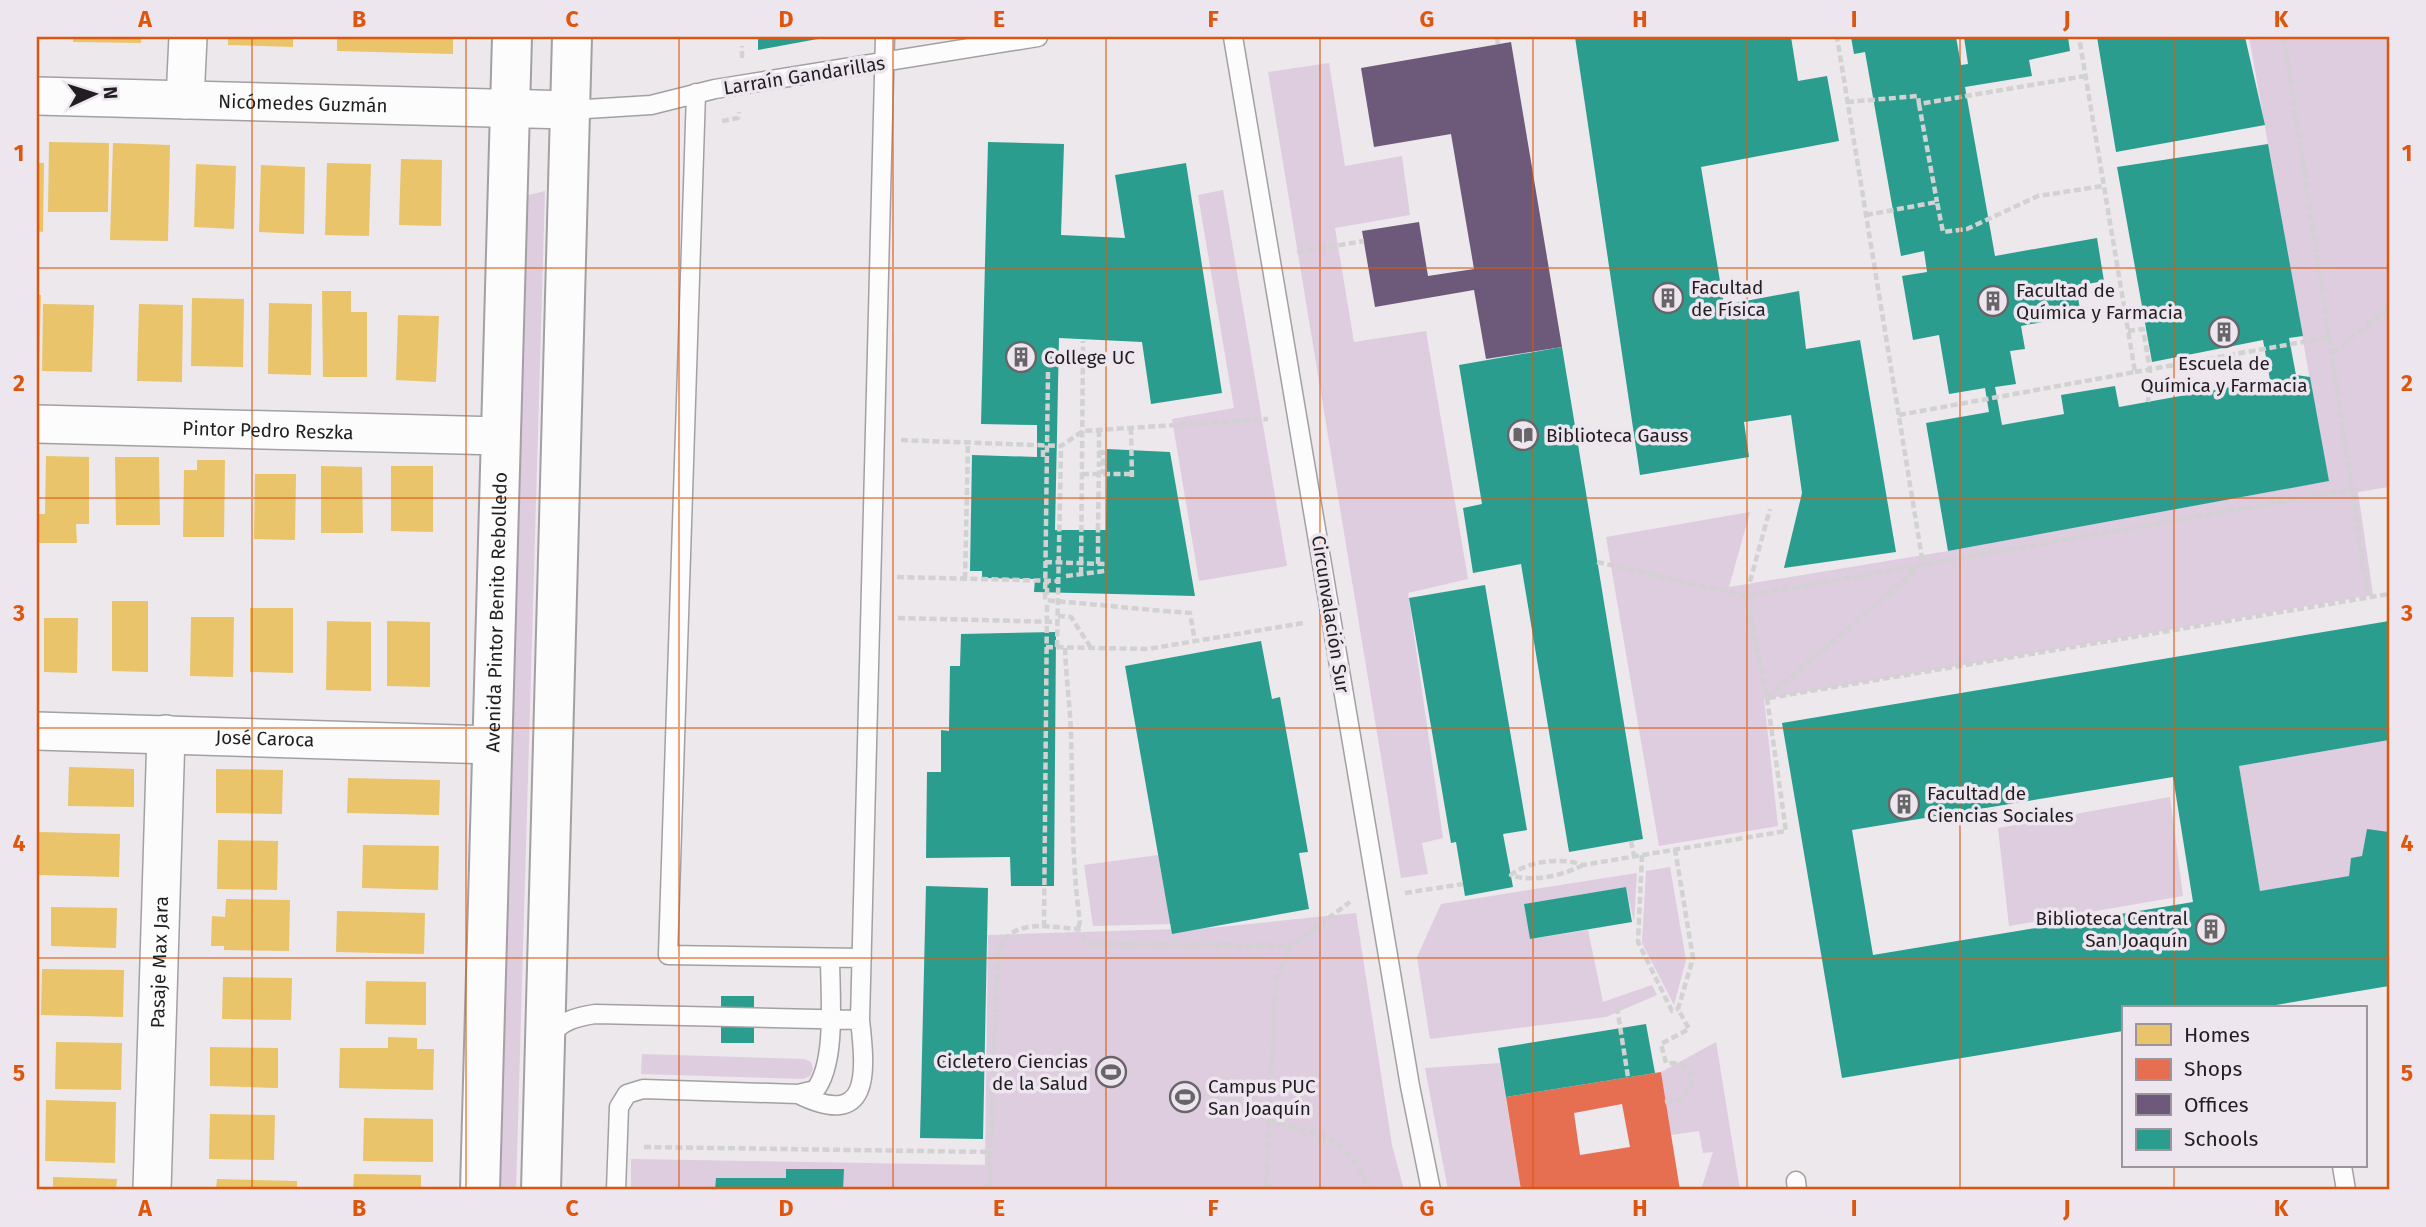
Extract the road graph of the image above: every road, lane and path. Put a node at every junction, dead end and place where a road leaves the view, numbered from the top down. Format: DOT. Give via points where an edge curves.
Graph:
graph roads {
  1 [pos="188,37"];
  2 [pos="512,37"];
  3 [pos="572,37"];
  4 [pos="885,37"];
  5 [pos="1038,37"];
  6 [pos="1233,37"];
  7 [pos="1497,37"];
  8 [pos="1837,37"];
  9 [pos="2078,37"];
  10 [pos="2284,37"];
  11 [pos="1498,45"];
  12 [pos="884,62"];
  13 [pos="2085,76"];
  14 [pos="696,93"];
  15 [pos="37,96"];
  16 [pos="186,100"];
  17 [pos="1847,102"];
  18 [pos="1919,104"];
  19 [pos="510,108"];
  20 [pos="570,110"];
  21 [pos="2103,186"];
  22 [pos="1937,202"];
  23 [pos="1866,215"];
  24 [pos="1364,241"];
  25 [pos="1293,253"];
  26 [pos="2389,308"];
  27 [pos="2128,331"];
  28 [pos="2331,337"];
  29 [pos="1083,341"];
  30 [pos="2333,352"];
  31 [pos="2150,370"];
  32 [pos="1048,372"];
  33 [pos="2135,372"];
  34 [pos="2148,402"];
  35 [pos="1899,415"];
  36 [pos="1269,419"];
  37 [pos="37,424"];
  38 [pos="1130,428"];
  39 [pos="1099,430"];
  40 [pos="1083,431"];
  41 [pos="500,436"];
  42 [pos="899,440"];
  43 [pos="968,443"];
  44 [pos="1043,445"];
  45 [pos="1061,446"];
  46 [pos="1099,452"];
  47 [pos="1043,457"];
  48 [pos="1082,474"];
  49 [pos="1103,474"];
  50 [pos="2354,489"];
  51 [pos="1770,509"];
  52 [pos="1045,562"];
  53 [pos="1597,562"];
  54 [pos="1098,564"];
  55 [pos="1105,564"];
  56 [pos="1923,564"];
  57 [pos="1105,571"];
  58 [pos="1041,573"];
  59 [pos="1081,574"];
  60 [pos="896,577"];
  61 [pos="1061,577"];
  62 [pos="965,579"];
  63 [pos="1041,580"];
  64 [pos="1048,581"];
  65 [pos="2389,594"];
  66 [pos="1047,595"];
  67 [pos="1746,596"];
  68 [pos="2368,597"];
  69 [pos="1047,604"];
  70 [pos="895,618"];
  71 [pos="1058,619"];
  72 [pos="1047,621"];
  73 [pos="1303,623"];
  74 [pos="1195,641"];
  75 [pos="1057,647"];
  76 [pos="1046,648"];
  77 [pos="1065,648"];
  78 [pos="1091,649"];
  79 [pos="1768,698"];
  80 [pos="37,731"];
  81 [pos="166,734"];
  82 [pos="492,745"];
  83 [pos="1630,841"];
  84 [pos="1675,849"];
  85 [pos="1642,855"];
  86 [pos="1633,856"];
  87 [pos="1583,864"];
  88 [pos="1463,884"];
  89 [pos="1398,894"];
  90 [pos="1358,901"];
  91 [pos="1044,927"];
  92 [pos="1078,929"];
  93 [pos="1292,945"];
  94 [pos="830,958"];
  95 [pos="862,958"];
  96 [pos="1617,1006"];
  97 [pos="1678,1009"];
  98 [pos="829,1020"];
  99 [pos="860,1020"];
  100 [pos="546,1043"];
  101 [pos="1628,1077"];
  102 [pos="798,1094"];
  103 [pos="1665,1102"];
  104 [pos="1268,1121"];
  105 [pos="632,1147"];
  106 [pos="990,1152"];
  107 [pos="2342,1168"];
  108 [pos="152,1190"];
  109 [pos="480,1190"];
  110 [pos="541,1190"];
  111 [pos="616,1190"];
  112 [pos="989,1190"];
  113 [pos="1266,1190"];
  114 [pos="1369,1190"];
  115 [pos="1431,1190"];
  116 [pos="2346,1190"];
  1 -- 16 [label="street"];
  2 -- 19 [label="street, Avenida Pintor Benito Rebolledo"];
  3 -- 20 [label="street"];
  4 -- 12 [label="lane"];
  5 -- 12 [label="lane, Larraín Gandarillas"];
  6 -- 115 [label="lane, Circunvalación Sur"];
  7 -- 11 [label="path"];
  8 -- 17 [label="path"];
  9 -- 13 [label="path"];
  10 -- 28 [label="path"];
  12 -- 14 [label="lane, Larraín Gandarillas"];
  12 -- 95 [label="lane"];
  13 -- 18 [label="path"];
  13 -- 21 [label="path"];
  14 -- 20 [label="lane, Larraín Gandarillas" via="651,105"];
  14 -- 94 [label="lane" via="668,955"];
  15 -- 16 [label="street, Nicómedes Guzmán"];
  16 -- 19 [label="street, Nicómedes Guzmán"];
  17 -- 18 [label="path" via="1918,96"];
  17 -- 23 [label="path"];
  18 -- 22 [label="path"];
  19 -- 20 [label="street, Nicómedes Guzmán"];
  19 -- 41 [label="street, Avenida Pintor Benito Rebolledo"];
  20 -- 100 [label="street"];
  21 -- 22 [label="path" via="2038,196 1967,229 1943,233"];
  21 -- 27 [label="path"];
  22 -- 23 [label="path"];
  23 -- 35 [label="path"];
  24 -- 25 [label="path"];
  26 -- 30 [label="path"];
  27 -- 31 [label="path" via="2143,329"];
  27 -- 33 [label="path"];
  28 -- 30 [label="path"];
  28 -- 31 [label="path"];
  29 -- 40 [label="path"];
  30 -- 50 [label="path"];
  31 -- 33 [label="path"];
  31 -- 34 [label="path"];
  32 -- 52 [label="path, bridge"];
  33 -- 35 [label="path"];
  35 -- 56 [label="path"];
  36 -- 38 [label="path"];
  37 -- 41 [label="street, Pintor Pedro Reszka"];
  38 -- 39 [label="path"];
  38 -- 49 [label="path" via="1131,477"];
  39 -- 40 [label="path"];
  39 -- 46 [label="path"];
  40 -- 45 [label="path"];
  40 -- 48 [label="path"];
  41 -- 82 [label="street, Avenida Pintor Benito Rebolledo"];
  42 -- 43 [label="path"];
  43 -- 44 [label="path"];
  43 -- 62 [label="path"];
  44 -- 45 [label="path"];
  44 -- 47 [label="path"];
  45 -- 61 [label="path"];
  46 -- 49 [label="path" via="1103,453"];
  46 -- 54 [label="path, bridge"];
  48 -- 49 [label="path"];
  48 -- 59 [label="path"];
  50 -- 56 [label="path"];
  50 -- 68 [label="path"];
  51 -- 67 [label="path"];
  52 -- 54 [label="path, bridge"];
  52 -- 74 [label="path, bridge" via="1045,600 1190,613"];
  53 -- 67 [label="path"];
  54 -- 55 [label="path, bridge"];
  56 -- 67 [label="path"];
  56 -- 79 [label="path"];
  57 -- 59 [label="path"];
  58 -- 63 [label="path"];
  59 -- 61 [label="path"];
  60 -- 62 [label="path"];
  61 -- 64 [label="path"];
  61 -- 71 [label="path"];
  62 -- 63 [label="path"];
  63 -- 64 [label="path"];
  64 -- 66 [label="path"];
  65 -- 68 [label="path"];
  67 -- 79 [label="path"];
  68 -- 79 [label="path"];
  69 -- 72 [label="path"];
  70 -- 72 [label="path"];
  71 -- 72 [label="path"];
  71 -- 75 [label="path"];
  71 -- 78 [label="path" via="1071,617"];
  72 -- 76 [label="path"];
  73 -- 74 [label="path"];
  74 -- 78 [label="path" via="1149,649"];
  75 -- 76 [label="path"];
  75 -- 77 [label="path"];
  76 -- 91 [label="path"];
  77 -- 78 [label="path"];
  77 -- 92 [label="path"];
  79 -- 84 [label="path" via="1786,831"];
  80 -- 81 [label="street, José Caroca"];
  81 -- 82 [label="street, José Caroca"];
  81 -- 108 [label="street, Pasaje Max Jara"];
  82 -- 109 [label="street, Avenida Pintor Benito Rebolledo"];
  83 -- 86 [label="path"];
  84 -- 85 [label="path"];
  84 -- 97 [label="path" via="1693,958"];
  85 -- 86 [label="path"];
  85 -- 97 [label="path" via="1638,943 1672,1011"];
  86 -- 87 [label="path"];
  87 -- 87 [label="path" via="1570,859 1519,868 1511,876 1522,880 1572,871"];
  88 -- 89 [label="path"];
  90 -- 93 [label="path" via="1350,902"];
  91 -- 92 [label="path"];
  91 -- 106 [label="path" via="1020,927 1002,940 998,951"];
  92 -- 93 [label="path" via="1094,944"];
  93 -- 104 [label="path" via="1276,978"];
  94 -- 95 [label="lane"];
  94 -- 98 [label="lane"];
  95 -- 99 [label="lane"];
  96 -- 101 [label="path"];
  97 -- 103 [label="path" via="1689,1029 1661,1044 1666,1063 1688,1069 1692,1083 1683,1098"];
  98 -- 99 [label="lane"];
  98 -- 100 [label="lane" via="594,1014 574,1017"];
  98 -- 102 [label="lane" via="823,1080 815,1090"];
  99 -- 102 [label="lane" via="863,1081 855,1097 840,1104 818,1104"];
  100 -- 110 [label="street"];
  102 -- 111 [label="lane" via="643,1089 627,1094 619,1107"];
  104 -- 113 [label="path"];
  104 -- 114 [label="path" via="1323,1134 1350,1156"];
  105 -- 106 [label="path"];
  106 -- 112 [label="path"];
  107 -- 116 [label="lane"];
}
